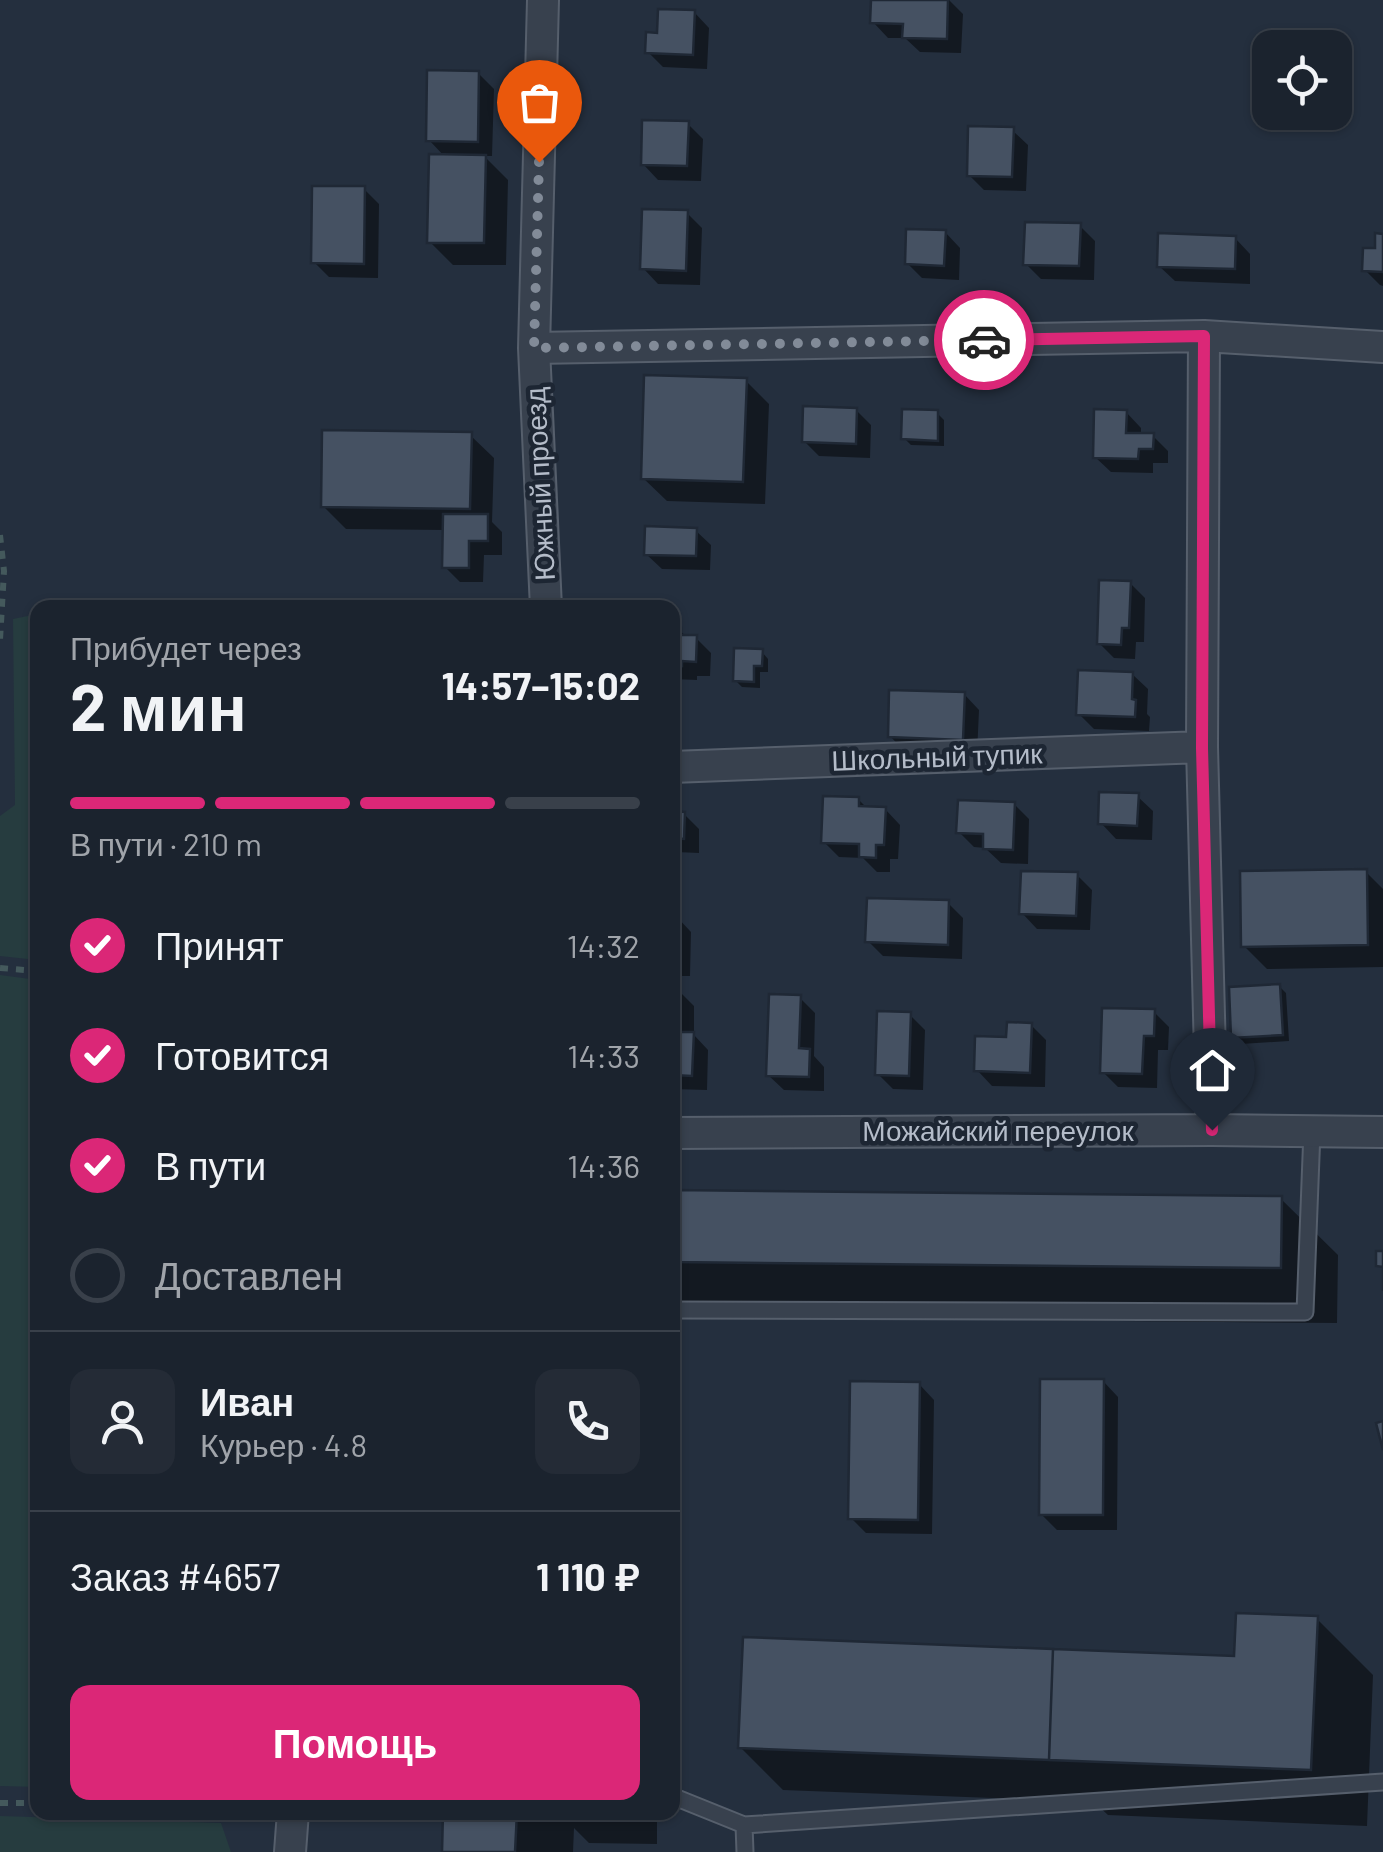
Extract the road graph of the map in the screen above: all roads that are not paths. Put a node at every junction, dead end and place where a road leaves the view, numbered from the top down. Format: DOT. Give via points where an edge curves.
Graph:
graph roads {
  1 [pos="544,0"];
  2 [pos="1204,336"];
  3 [pos="1383,347"];
  4 [pos="534,348"];
  5 [pos="546,600"];
  6 [pos="1202,748"];
  7 [pos="680,767"];
  8 [pos="1212,1130"];
  9 [pos="1312,1131"];
  10 [pos="1383,1132"];
  11 [pos="680,1133"];
  12 [pos="680,1310"];
  13 [pos="1383,1782"];
  14 [pos="680,1799"];
  15 [pos="292,1820"];
  16 [pos="744,1826"];
  17 [pos="290,1852"];
  18 [pos="744,1852"];
  1 -- 4 [label="street, Южный проезд"];
  2 -- 3 [label="street"];
  2 -- 4 [label="street"];
  2 -- 6 [label="street"];
  4 -- 5 [label="street, Южный проезд"];
  6 -- 7 [label="street, Школьный тупик"];
  6 -- 8 [label="street"];
  8 -- 9 [label="street, Можайский переулок"];
  8 -- 11 [label="street, Можайский переулок"];
  9 -- 10 [label="street, Можайский переулок"];
  9 -- 12 [label="lane" via="1304,1312"];
  13 -- 16 [label="lane"];
  14 -- 16 [label="lane"];
  15 -- 17 [label="street"];
  16 -- 18 [label="lane"];
}
